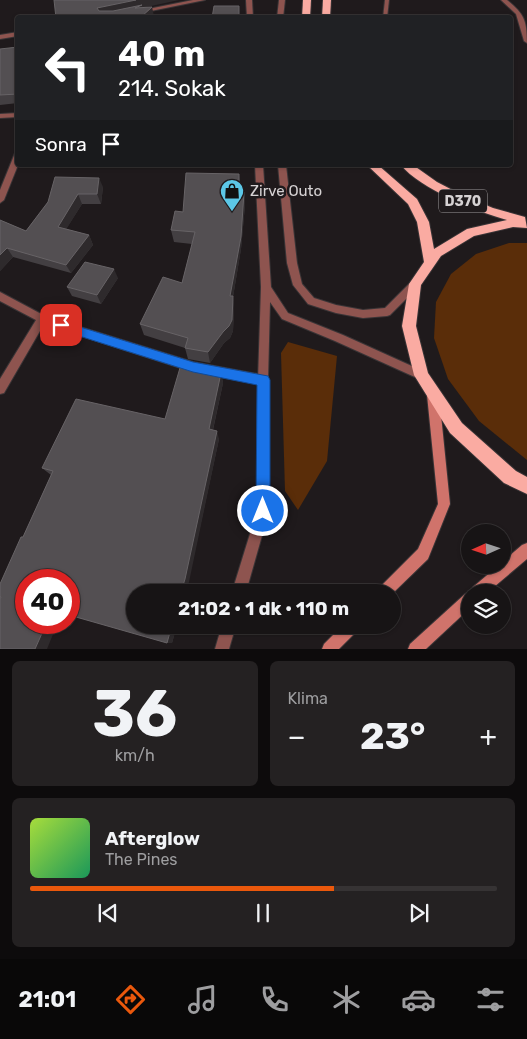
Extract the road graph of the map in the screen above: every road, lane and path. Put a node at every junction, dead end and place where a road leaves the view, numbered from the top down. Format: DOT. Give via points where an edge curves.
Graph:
graph roads {
  1 [pos="202,0"];
  2 [pos="249,0"];
  3 [pos="282,0"];
  4 [pos="307,0"];
  5 [pos="327,0"];
  6 [pos="386,0"];
  7 [pos="504,0"];
  8 [pos="173,6"];
  9 [pos="133,12"];
  10 [pos="166,12"];
  11 [pos="250,15"];
  12 [pos="280,15"];
  13 [pos="306,15"];
  14 [pos="326,15"];
  15 [pos="384,15"];
  16 [pos="15,34"];
  17 [pos="0,37"];
  18 [pos="527,41"];
  19 [pos="0,116"];
  20 [pos="15,116"];
  21 [pos="15,162"];
  22 [pos="258,167"];
  23 [pos="282,167"];
  24 [pos="374,167"];
  25 [pos="409,167"];
  26 [pos="0,200"];
  27 [pos="527,223"];
  28 [pos="430,263"];
  29 [pos="415,284"];
  30 [pos="266,287"];
  31 [pos="0,296"];
  32 [pos="42,319"];
  33 [pos="421,375"];
  34 [pos="263,380"];
  35 [pos="0,389"];
  36 [pos="433,394"];
  37 [pos="527,486"];
  38 [pos="527,550"];
  39 [pos="241,584"];
  40 [pos="393,584"];
  41 [pos="487,584"];
  42 [pos="461,607"];
  43 [pos="226,634"];
  44 [pos="344,634"];
  45 [pos="222,649"];
  46 [pos="330,649"];
  47 [pos="415,649"];
  1 -- 8 [label="street"];
  2 -- 11 [label="street"];
  3 -- 12 [label="street"];
  4 -- 13 [label="highway"];
  5 -- 14 [label="highway"];
  6 -- 15 [label="lane"];
  7 -- 18 [label="street" via="519,13"];
  8 -- 9 [label="street"];
  8 -- 10 [label="street"];
  16 -- 17 [label="street"];
  19 -- 20 [label="street"];
  21 -- 26 [label="street"];
  22 -- 30 [label="street"];
  23 -- 29 [label="street" via="292,263 298,284 311,301 363,314 387,312"];
  24 -- 28 [label="highway, D370" via="413,202 423,222"];
  25 -- 27 [label="highway, D370" via="467,203"];
  27 -- 28 [label="highway" via="471,232 437,253"];
  28 -- 29 [label="highway"];
  29 -- 33 [label="highway" via="409,326"];
  30 -- 33 [label="street" via="285,316"];
  30 -- 34 [label="street"];
  31 -- 32 [label="street"];
  32 -- 34 [label="street" via="193,367"];
  32 -- 35 [label="street"];
  33 -- 36 [label="highway"];
  34 -- 39 [label="street" via="263,511"];
  36 -- 37 [label="highway" via="456,428 510,477"];
  36 -- 40 [label="main road" via="444,504 423,554"];
  38 -- 41 [label="main road"];
  42 -- 47 [label="main road"];
  43 -- 45 [label="street"];
  44 -- 46 [label="main road"];
}
